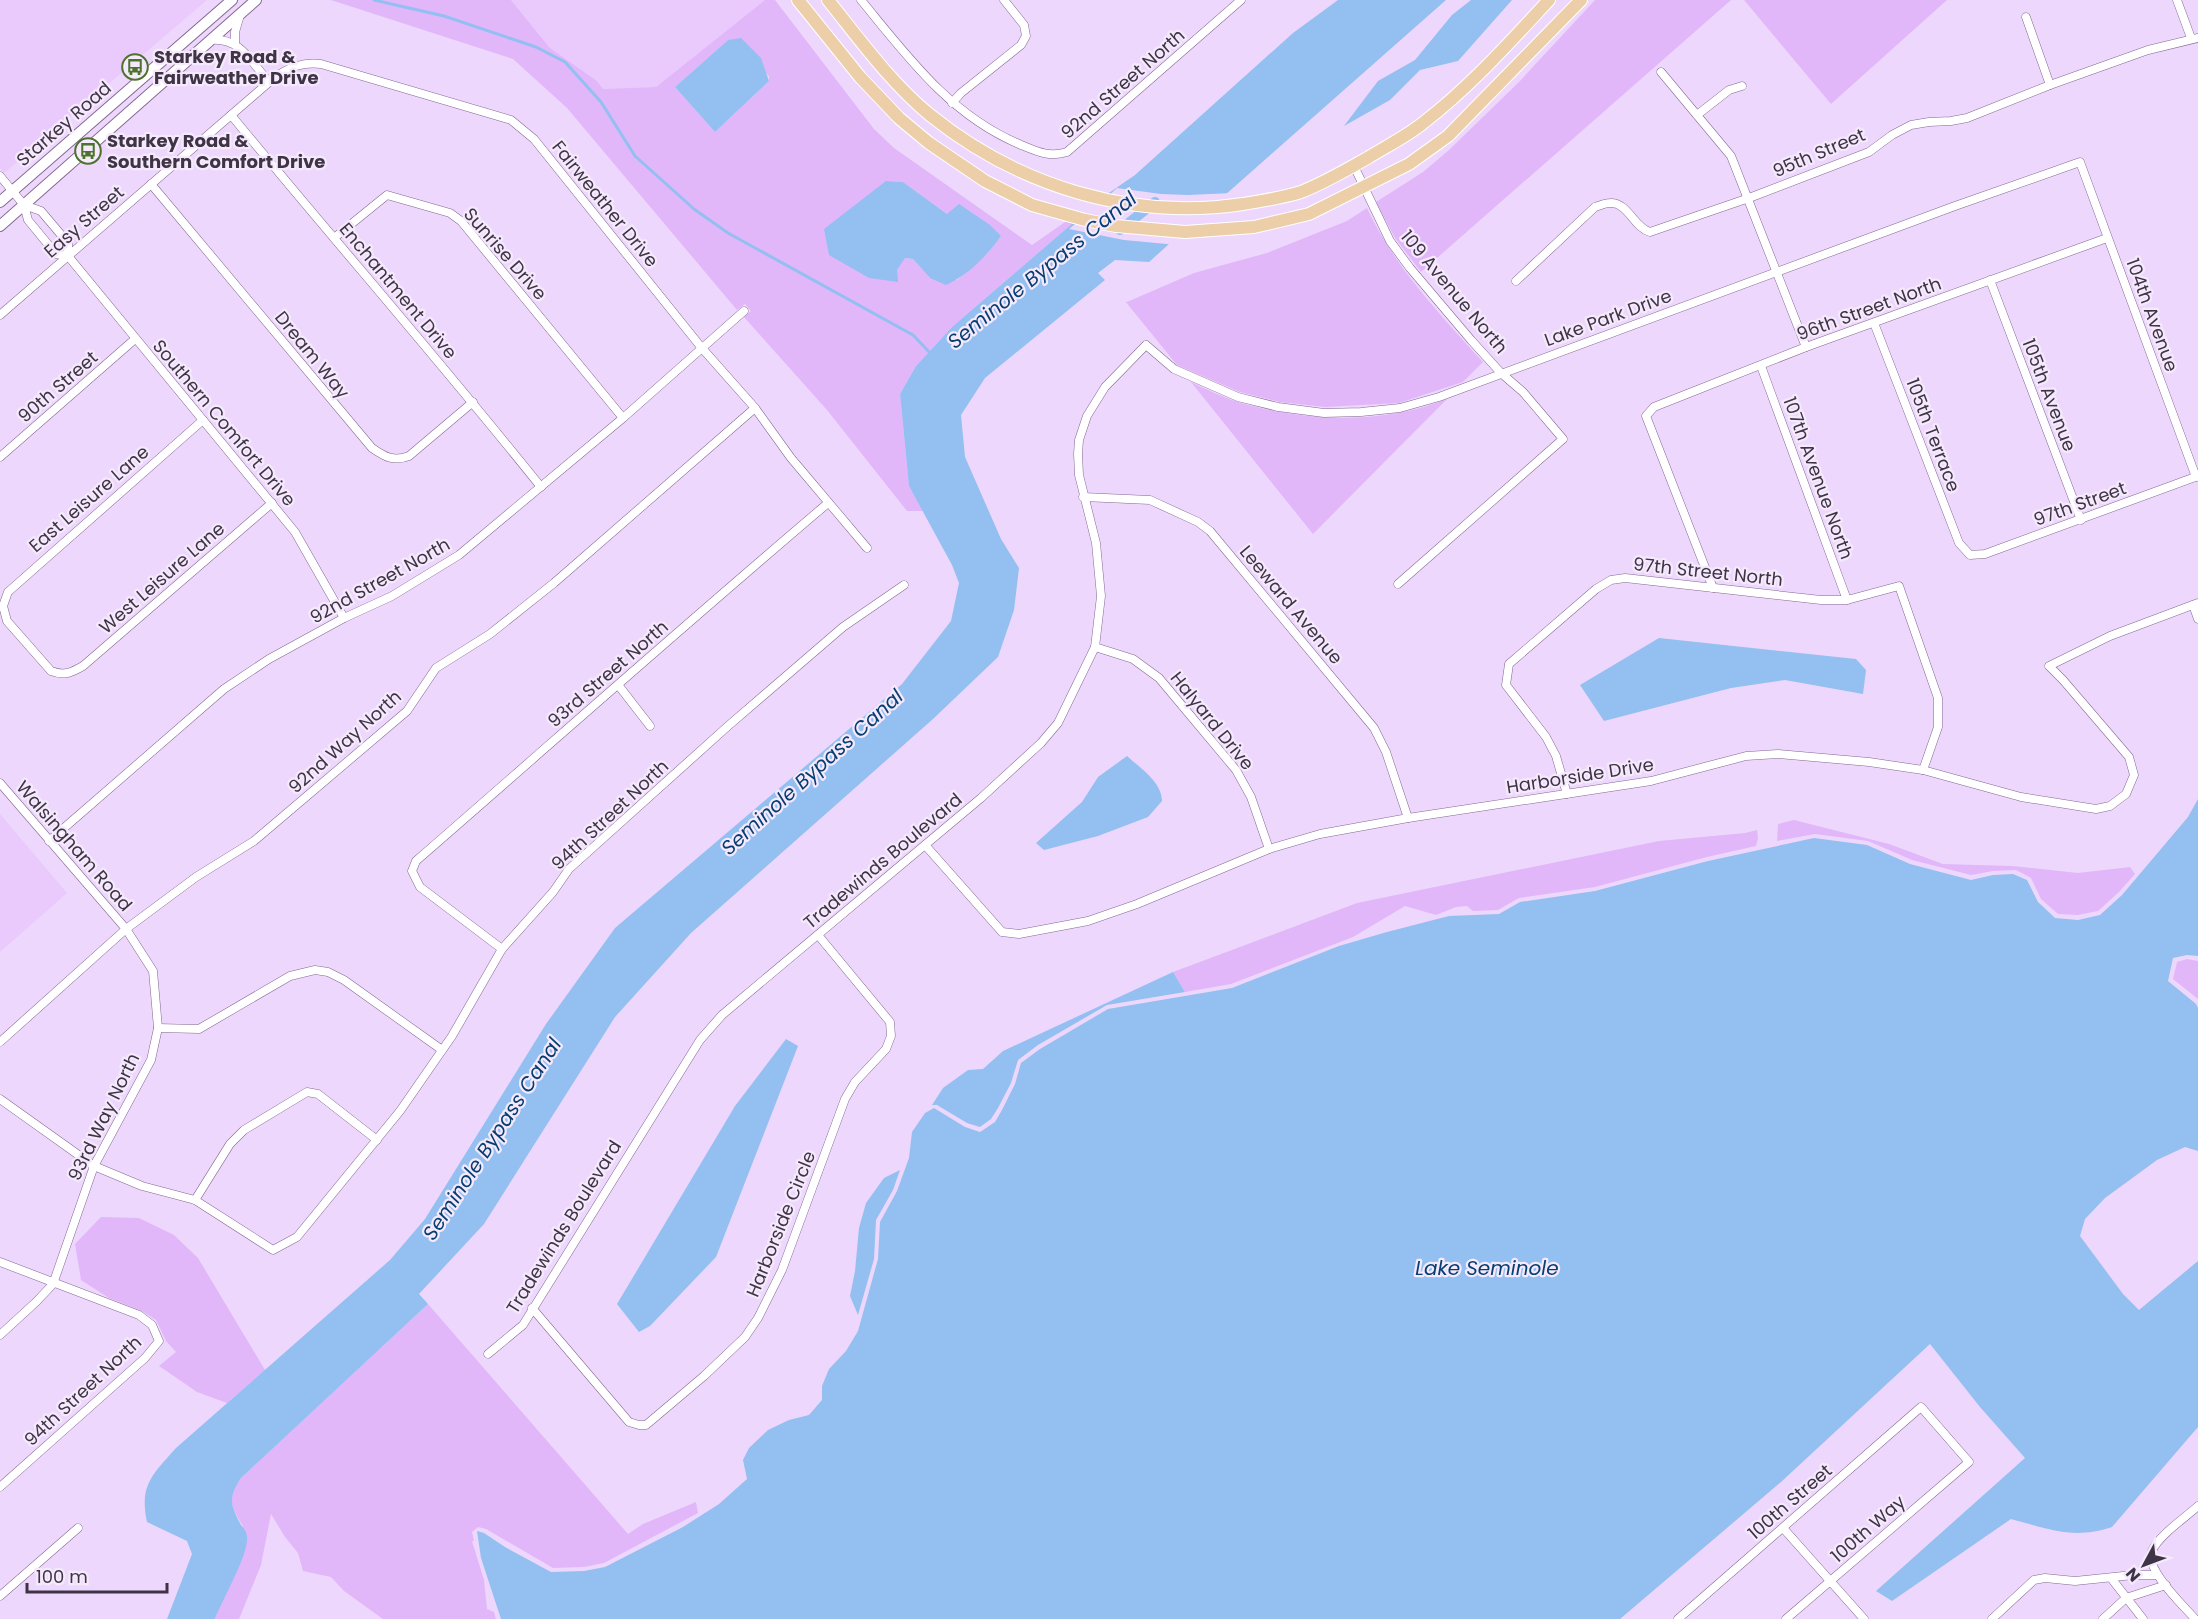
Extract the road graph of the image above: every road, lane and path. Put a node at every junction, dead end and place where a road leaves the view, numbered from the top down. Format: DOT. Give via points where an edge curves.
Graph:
graph roads {
  1 [pos="232,0"];
  2 [pos="256,0"];
  3 [pos="828,0"];
  4 [pos="861,0"];
  5 [pos="1004,0"];
  6 [pos="1241,0"];
  7 [pos="1549,0"];
  8 [pos="1581,0"];
  9 [pos="2176,0"];
  10 [pos="799,1"];
  11 [pos="240,14"];
  12 [pos="215,15"];
  13 [pos="2026,17"];
  14 [pos="225,27"];
  15 [pos="2194,38"];
  16 [pos="211,40"];
  17 [pos="235,43"];
  18 [pos="1661,72"];
  19 [pos="269,82"];
  20 [pos="2049,85"];
  21 [pos="1742,86"];
  22 [pos="952,103"];
  23 [pos="231,115"];
  24 [pos="1697,115"];
  25 [pos="2080,162"];
  26 [pos="1353,165"];
  27 [pos="0,176"];
  28 [pos="150,184"];
  29 [pos="1364,188"];
  30 [pos="13,191"];
  31 [pos="1749,198"];
  32 [pos="0,202"];
  33 [pos="24,205"];
  34 [pos="0,226"];
  35 [pos="334,238"];
  36 [pos="2107,238"];
  37 [pos="68,256"];
  38 [pos="1776,273"];
  39 [pos="1989,280"];
  40 [pos="1516,281"];
  41 [pos="744,310"];
  42 [pos="0,315"];
  43 [pos="1874,323"];
  44 [pos="135,339"];
  45 [pos="1146,345"];
  46 [pos="701,347"];
  47 [pos="1806,347"];
  48 [pos="1761,366"];
  49 [pos="1501,373"];
  50 [pos="473,402"];
  51 [pos="755,408"];
  52 [pos="623,418"];
  53 [pos="203,420"];
  54 [pos="0,457"];
  55 [pos="2197,477"];
  56 [pos="541,487"];
  57 [pos="1083,496"];
  58 [pos="828,503"];
  59 [pos="272,504"];
  60 [pos="2081,520"];
  61 [pos="867,548"];
  62 [pos="1970,555"];
  63 [pos="1398,584"];
  64 [pos="904,585"];
  65 [pos="1713,588"];
  66 [pos="1847,600"];
  67 [pos="2196,604"];
  68 [pos="344,618"];
  69 [pos="2198,619"];
  70 [pos="1095,647"];
  71 [pos="69,674"];
  72 [pos="618,686"];
  73 [pos="650,726"];
  74 [pos="1923,770"];
  75 [pos="0,783"];
  76 [pos="1567,794"];
  77 [pos="1408,818"];
  78 [pos="50,841"];
  79 [pos="925,845"];
  80 [pos="1269,849"];
  81 [pos="126,929"];
  82 [pos="818,935"];
  83 [pos="502,949"];
  84 [pos="158,1028"];
  85 [pos="0,1042"];
  86 [pos="442,1050"];
  87 [pos="0,1099"];
  88 [pos="377,1140"];
  89 [pos="94,1167"];
  90 [pos="195,1200"];
  91 [pos="0,1262"];
  92 [pos="53,1284"];
  93 [pos="532,1308"];
  94 [pos="0,1335"];
  95 [pos="488,1354"];
  96 [pos="1921,1407"];
  97 [pos="0,1487"];
  98 [pos="2198,1506"];
  99 [pos="78,1528"];
  100 [pos="1783,1528"];
  101 [pos="2157,1575"];
  102 [pos="2111,1578"];
  103 [pos="1831,1581"];
  104 [pos="2166,1585"];
  105 [pos="0,1596"];
  106 [pos="2126,1598"];
  107 [pos="1678,1619"];
  108 [pos="1786,1619"];
  109 [pos="1864,1619"];
  110 [pos="1992,1619"];
  111 [pos="2103,1619"];
  112 [pos="2143,1619"];
  113 [pos="2195,1619"];
  1 -- 12 [label="main road, Starkey Road"];
  2 -- 11 [label="main road, Starkey Road"];
  3 -- 26 [label="main road" via="872,55 928,113 975,147 1057,186 1139,206 1214,208 1302,191"];
  4 -- 22 [label="street" via="927,80"];
  5 -- 22 [label="street" via="1024,25 1026,36 1021,45"];
  6 -- 22 [label="street, 92nd Street North" via="1067,152 1056,156 1014,142"];
  7 -- 26 [label="main road" via="1450,101 1422,124"];
  8 -- 29 [label="main road" via="1448,136 1409,164"];
  9 -- 15 [label="street"];
  10 -- 29 [label="main road" via="860,77 899,118 985,181 1032,205 1116,226 1221,231 1263,226 1309,214"];
  11 -- 14 [label="main road, Starkey Road"];
  11 -- 17 [label="street"];
  12 -- 14 [label="main road"];
  12 -- 30 [label="main road, Starkey Road"];
  13 -- 20 [label="street"];
  14 -- 16 [label="main road, Starkey Road"];
  15 -- 20 [label="street, 95th Street"];
  16 -- 17 [label="street"];
  16 -- 33 [label="main road, Starkey Road"];
  17 -- 19 [label="street"];
  18 -- 24 [label="street"];
  19 -- 23 [label="street, Easy Street"];
  19 -- 46 [label="street, Fairweather Drive" via="298,65 321,64 511,120 534,139"];
  20 -- 31 [label="street, 95th Street" via="1967,118 1911,125 1869,152"];
  21 -- 24 [label="street" via="1729,90"];
  23 -- 28 [label="street, Easy Street"];
  23 -- 35 [label="street, Enchantment Drive"];
  24 -- 31 [label="street" via="1731,156"];
  25 -- 36 [label="street, 104th Avenue"];
  25 -- 38 [label="street, Lake Park Drive"];
  26 -- 29 [label="street, 109 Avenue North"];
  27 -- 30 [label="street, Southern Comfort Drive"];
  28 -- 37 [label="street, Easy Street"];
  28 -- 50 [label="street, Dream Way" via="372,448 388,458 401,460"];
  29 -- 49 [label="street, 109 Avenue North" via="1390,241"];
  30 -- 32 [label="main road, Starkey Road"];
  30 -- 33 [label="street, Southern Comfort Drive"];
  31 -- 38 [label="street"];
  31 -- 40 [label="street, 95th Street" via="1650,232 1643,231 1616,204 1595,207"];
  33 -- 34 [label="main road, Starkey Road"];
  33 -- 37 [label="street, Southern Comfort Drive" via="28,220 56,254"];
  33 -- 37 [label="street, Southern Comfort Drive" via="41,211 68,243"];
  35 -- 50 [label="street, Enchantment Drive"];
  35 -- 52 [label="street, Sunrise Drive" via="387,195 450,213 461,221"];
  36 -- 39 [label="street, 96th Street North"];
  36 -- 55 [label="street, 104th Avenue"];
  37 -- 42 [label="street, Easy Street"];
  37 -- 44 [label="street, Southern Comfort Drive"];
  38 -- 47 [label="street"];
  38 -- 49 [label="street, Lake Park Drive"];
  39 -- 43 [label="street, 96th Street North"];
  39 -- 60 [label="street, 105th Avenue"];
  41 -- 46 [label="street, 92nd Street North"];
  43 -- 47 [label="street, 96th Street North"];
  43 -- 62 [label="street, 105th Terrace" via="1959,543"];
  44 -- 53 [label="street, Southern Comfort Drive"];
  44 -- 54 [label="street, 90th Street"];
  45 -- 49 [label="street, Lake Park Drive" via="1174,369 1238,397 1324,412 1400,408"];
  45 -- 57 [label="street, Tradewinds Boulevard" via="1105,387 1088,416 1078,454"];
  46 -- 51 [label="street, Fairweather Drive"];
  46 -- 52 [label="street, 92nd Street North"];
  47 -- 48 [label="street, 96th Street North"];
  48 -- 65 [label="street, 96th Street North" via="1654,406 1646,416"];
  48 -- 66 [label="street, 107th Avenue North"];
  49 -- 63 [label="street, 109 Avenue North" via="1523,392 1563,439"];
  50 -- 56 [label="street, Enchantment Drive"];
  51 -- 58 [label="street, Fairweather Drive"];
  51 -- 81 [label="street, 92nd Way North" via="554,583 490,634 436,668 407,711 254,841 196,876"];
  52 -- 56 [label="street, 92nd Street North"];
  53 -- 59 [label="street, Southern Comfort Drive"];
  53 -- 71 [label="street, East Leisure Lane" via="8,592 3,606 7,621 51,671"];
  55 -- 60 [label="street, 97th Street"];
  56 -- 68 [label="street, 92nd Street North" via="459,555 392,596"];
  57 -- 70 [label="street, Tradewinds Boulevard" via="1096,543 1101,587"];
  57 -- 77 [label="street, Leeward Avenue" via="1150,500 1210,531 1374,728"];
  58 -- 61 [label="street, Fairweather Drive"];
  58 -- 72 [label="street, 93rd Street North"];
  59 -- 68 [label="street, Southern Comfort Drive" via="295,532"];
  59 -- 71 [label="street, West Leisure Lane"];
  60 -- 62 [label="street, 97th Street" via="1985,554"];
  64 -- 83 [label="street, 94th Street North" via="843,627 569,869"];
  65 -- 66 [label="street, 97th Street North"];
  65 -- 76 [label="street, 97th Street North" via="1625,578 1611,580 1509,664 1506,685 1546,737"];
  66 -- 74 [label="street, 97th Street North" via="1899,586 1938,698 1938,727"];
  67 -- 69 [label="street"];
  67 -- 74 [label="street, Harborside Drive" via="2110,636 2049,666 2129,757 2134,775 2126,794 2110,806 2096,809 2021,797"];
  68 -- 78 [label="street, 92nd Street North" via="269,659 224,690"];
  70 -- 79 [label="street, Tradewinds Boulevard" via="1070,702 1048,735"];
  70 -- 80 [label="street, Halyard Drive" via="1132,659 1159,678 1236,770 1251,797"];
  72 -- 73 [label="street"];
  72 -- 83 [label="street, 93rd Street North" via="416,861 412,872 420,887"];
  74 -- 76 [label="street, Harborside Drive" via="1778,754 1746,756 1651,781"];
  75 -- 78 [label="street, Walsingham Road"];
  76 -- 77 [label="street, Harborside Drive"];
  77 -- 80 [label="street, Harborside Drive" via="1320,834"];
  78 -- 81 [label="street, Walsingham Road"];
  79 -- 80 [label="street, Harborside Drive" via="1002,932 1009,934 1088,921"];
  79 -- 82 [label="street, Tradewinds Boulevard"];
  81 -- 84 [label="street, 93rd Way North" via="153,971"];
  81 -- 85 [label="street, 92nd Way North"];
  82 -- 93 [label="street, Tradewinds Boulevard" via="739,999 700,1040"];
  82 -- 93 [label="street, Harborside Circle" via="890,1022 891,1036 886,1049 855,1082 845,1099 782,1270 745,1337 646,1425 639,1425 629,1422"];
  83 -- 86 [label="street, 94th Street North"];
  84 -- 86 [label="street" via="199,1029 290,976 315,970 344,980"];
  84 -- 89 [label="street, 93rd Way North" via="151,1060"];
  86 -- 88 [label="street, 94th Street North"];
  87 -- 89 [label="street"];
  88 -- 90 [label="street" via="318,1094 307,1092 244,1130 230,1144"];
  88 -- 90 [label="street, 94th Street North" via="297,1237 273,1250"];
  89 -- 90 [label="street" via="142,1186"];
  89 -- 92 [label="street, 93rd Way North"];
  91 -- 92 [label="street"];
  92 -- 94 [label="street, 93rd Way North"];
  92 -- 97 [label="street, 94th Street North" via="139,1315 152,1325 159,1341 145,1358"];
  93 -- 95 [label="street, Tradewinds Boulevard" via="523,1325"];
  96 -- 100 [label="street, 100th Street"];
  96 -- 103 [label="street, 100th Way" via="1969,1462"];
  98 -- 101 [label="street" via="2151,1551"];
  99 -- 105 [label="street"];
  100 -- 103 [label="street"];
  100 -- 107 [label="street, 100th Street"];
  101 -- 102 [label="street"];
  101 -- 104 [label="street"];
  102 -- 106 [label="street"];
  102 -- 110 [label="street" via="2034,1580"];
  103 -- 108 [label="street, 100th Way"];
  103 -- 109 [label="street"];
  104 -- 106 [label="street"];
  104 -- 113 [label="street"];
  106 -- 111 [label="street"];
  106 -- 112 [label="street"];
}
